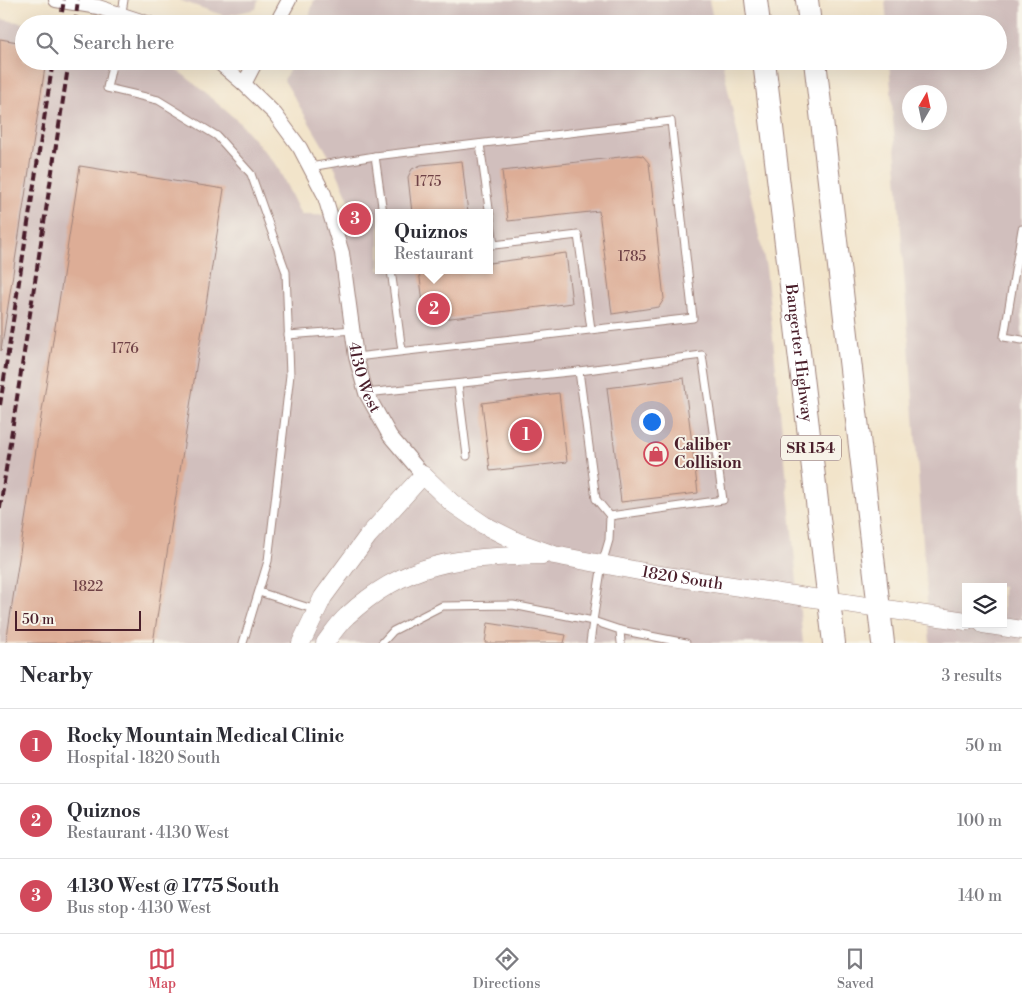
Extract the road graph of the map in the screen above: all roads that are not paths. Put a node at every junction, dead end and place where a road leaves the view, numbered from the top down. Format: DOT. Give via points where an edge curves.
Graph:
graph roads {
  1 [pos="56,0"];
  2 [pos="289,0"];
  3 [pos="756,0"];
  4 [pos="808,0"];
  5 [pos="122,13"];
  6 [pos="281,15"];
  7 [pos="758,15"];
  8 [pos="809,15"];
  9 [pos="111,70"];
  10 [pos="228,70"];
  11 [pos="251,70"];
  12 [pos="765,70"];
  13 [pos="816,70"];
  14 [pos="244,84"];
  15 [pos="480,144"];
  16 [pos="375,156"];
  17 [pos="310,167"];
  18 [pos="382,209"];
  19 [pos="489,209"];
  20 [pos="1022,229"];
  21 [pos="493,238"];
  22 [pos="392,274"];
  23 [pos="591,329"];
  24 [pos="352,330"];
  25 [pos="288,335"];
  26 [pos="1022,340"];
  27 [pos="402,351"];
  28 [pos="356,356"];
  29 [pos="579,371"];
  30 [pos="458,384"];
  31 [pos="366,393"];
  32 [pos="467,456"];
  33 [pos="423,475"];
  34 [pos="610,516"];
  35 [pos="554,554"];
  36 [pos="602,564"];
  37 [pos="259,592"];
  38 [pos="830,601"];
  39 [pos="879,608"];
  40 [pos="316,611"];
  41 [pos="962,620"];
  42 [pos="593,621"];
  43 [pos="1007,628"];
  44 [pos="620,630"];
  45 [pos="1022,630"];
  46 [pos="243,643"];
  47 [pos="301,643"];
  48 [pos="325,643"];
  49 [pos="382,643"];
  50 [pos="590,643"];
  51 [pos="621,643"];
  52 [pos="686,643"];
  53 [pos="834,643"];
  54 [pos="883,643"];
  1 -- 5 [label="street"];
  2 -- 6 [label="street"];
  3 -- 7 [label="highway"];
  4 -- 8 [label="highway"];
  9 -- 25 [label="lane" via="107,88 158,100 217,136 251,174 286,272"];
  10 -- 14 [label="street, 4130 West"];
  11 -- 14 [label="street"];
  12 -- 38 [label="highway, Bangerter Highway / SR 154"];
  13 -- 39 [label="highway, SR 154"];
  14 -- 17 [label="street, 4130 West" via="275,114"];
  15 -- 16 [label="lane"];
  15 -- 19 [label="lane"];
  15 -- 23 [label="lane" via="671,121 693,318"];
  16 -- 17 [label="lane"];
  16 -- 18 [label="lane"];
  17 -- 24 [label="street, 4130 West" via="324,194 342,252"];
  20 -- 26 [label="lane" via="1004,337"];
  21 -- 23 [label="lane" via="494,245 578,235"];
  22 -- 27 [label="lane"];
  23 -- 27 [label="lane"];
  24 -- 25 [label="lane"];
  24 -- 28 [label="street, 4130 West"];
  25 -- 37 [label="lane" via="290,375 268,561"];
  27 -- 28 [label="lane"];
  28 -- 31 [label="street, 4130 West"];
  29 -- 30 [label="lane"];
  29 -- 34 [label="lane" via="596,499"];
  29 -- 34 [label="lane" via="702,355 723,500"];
  30 -- 31 [label="lane"];
  30 -- 32 [label="lane"];
  31 -- 33 [label="street, 4130 West" via="390,436"];
  33 -- 35 [label="street, 1820 South" via="452,503 484,524 518,542"];
  33 -- 40 [label="street" via="368,536"];
  34 -- 36 [label="lane" via="609,540"];
  35 -- 36 [label="street, 1820 South"];
  35 -- 48 [label="street" via="466,559 425,567 400,577 370,596 345,617"];
  36 -- 38 [label="street, 1820 South"];
  36 -- 42 [label="lane"];
  37 -- 40 [label="lane"];
  37 -- 46 [label="lane"];
  38 -- 39 [label="street, 1820 South"];
  38 -- 53 [label="highway, Bangerter Highway / SR 154"];
  39 -- 41 [label="street, 1820 South"];
  39 -- 54 [label="highway, SR 154"];
  40 -- 47 [label="street"];
  42 -- 44 [label="lane"];
  42 -- 49 [label="lane" via="513,605 442,606 393,631"];
  42 -- 50 [label="lane"];
  43 -- 45 [label="street"];
  44 -- 51 [label="lane"];
  44 -- 52 [label="lane"];
}
